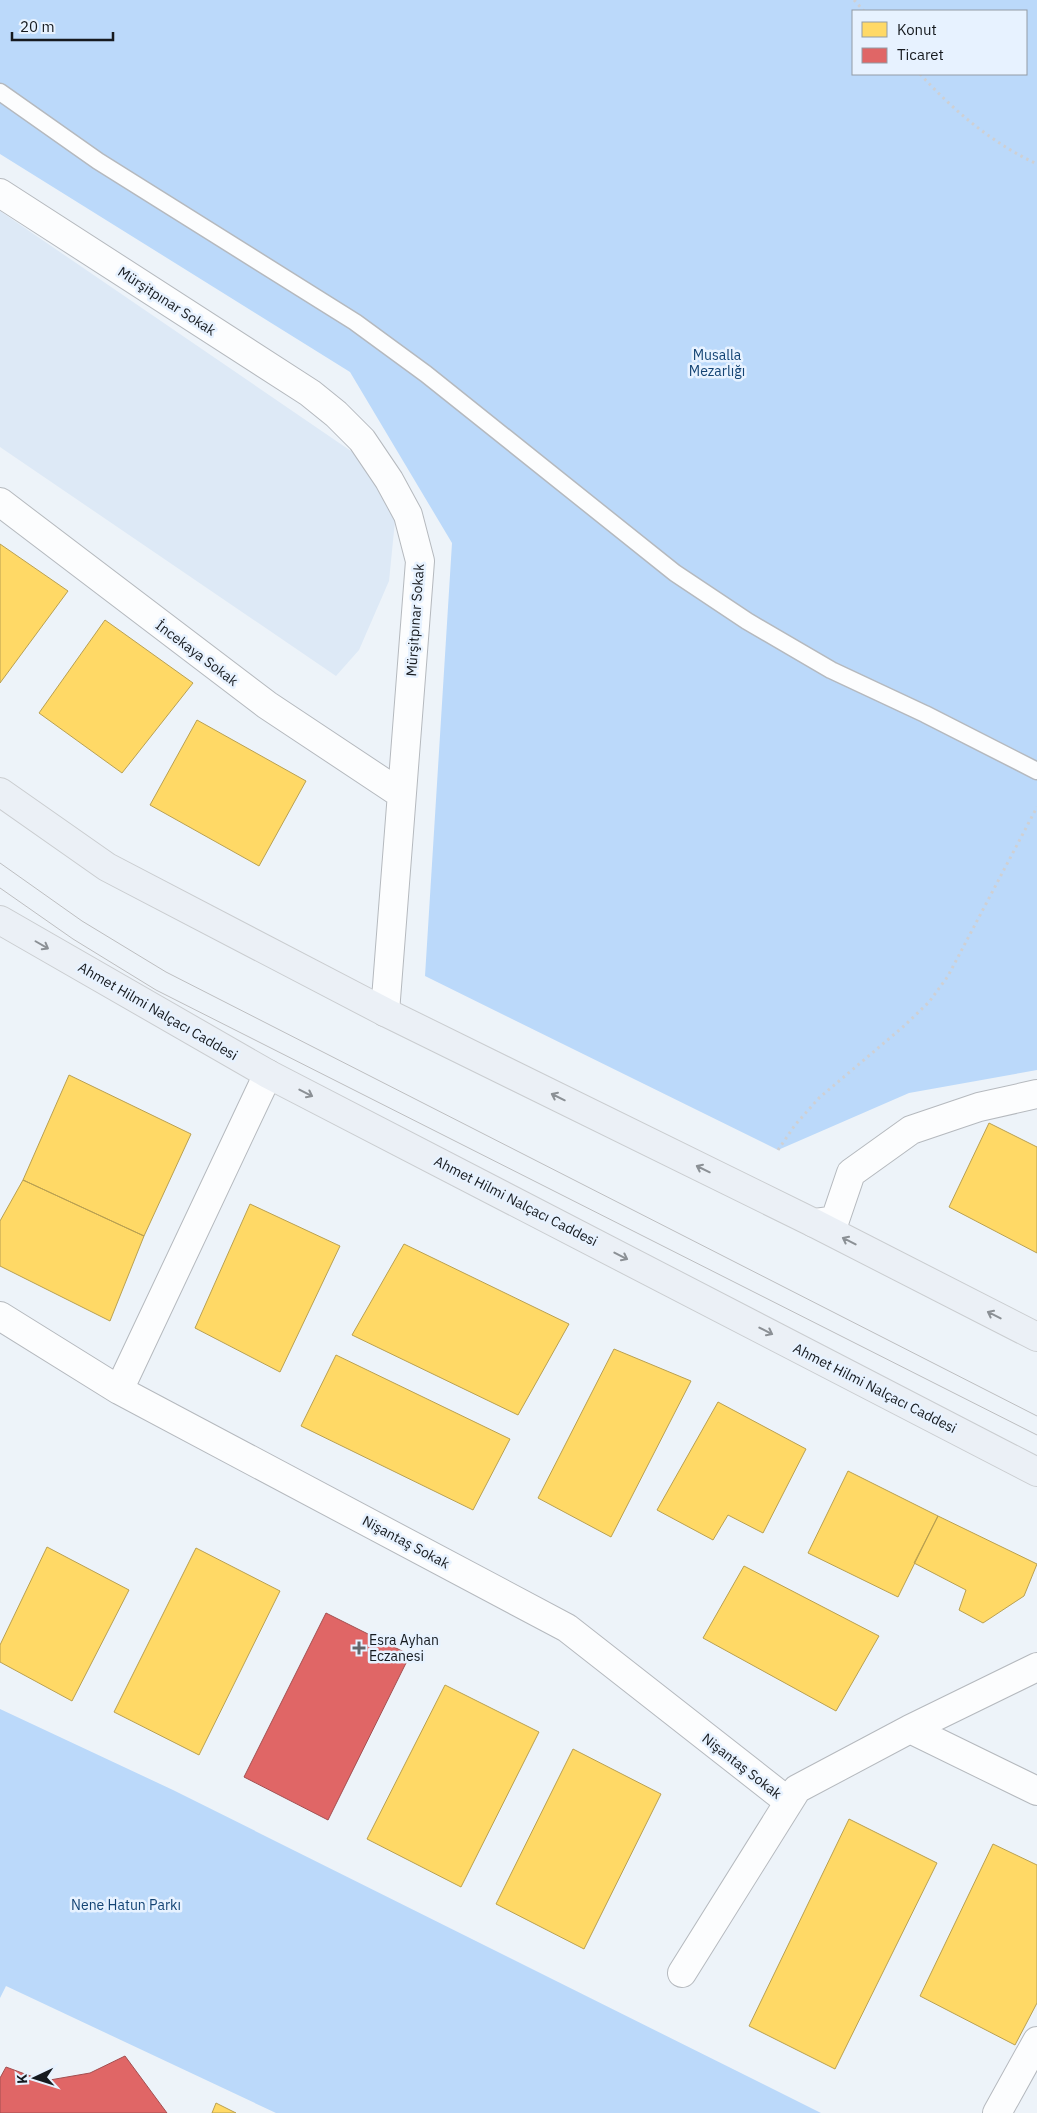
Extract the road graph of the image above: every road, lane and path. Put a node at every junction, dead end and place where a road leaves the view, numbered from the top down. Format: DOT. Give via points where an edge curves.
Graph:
graph roads {
  1 [pos="854,0"];
  2 [pos="863,10"];
  3 [pos="921,75"];
  4 [pos="0,92"];
  5 [pos="1037,164"];
  6 [pos="0,193"];
  7 [pos="0,502"];
  8 [pos="1037,771"];
  9 [pos="0,792"];
  10 [pos="401,794"];
  11 [pos="1037,807"];
  12 [pos="0,920"];
  13 [pos="384,1012"];
  14 [pos="268,1074"];
  15 [pos="1037,1094"];
  16 [pos="778,1150"];
  17 [pos="814,1223"];
  18 [pos="0,1316"];
  19 [pos="1037,1337"];
  20 [pos="119,1390"];
  21 [pos="1037,1472"];
  22 [pos="1037,1667"];
  23 [pos="910,1729"];
  24 [pos="1037,1791"];
  25 [pos="789,1802"];
  26 [pos="682,1973"];
  27 [pos="1037,2041"];
  28 [pos="997,2113"];
  1 -- 2 [label="path"];
  3 -- 5 [label="path" via="972,124"];
  4 -- 8 [label="lane" via="98,161 355,322 426,374 675,572 747,621 831,670"];
  6 -- 10 [label="street, Mürşitpınar Sokak" via="310,393 362,440 390,480 408,515 420,561"];
  7 -- 10 [label="street, İncekaya Sokak" via="267,705"];
  9 -- 13 [label="main road" via="107,867"];
  10 -- 13 [label="street, Mürşitpınar Sokak"];
  11 -- 16 [label="path" via="943,983 904,1026 819,1098"];
  12 -- 14 [label="main road, Ahmet Hilmi Nalçacı Caddesi, one-way"];
  17 -- 13 [label="main road, one-way"];
  14 -- 20 [label="street"];
  14 -- 21 [label="main road, Ahmet Hilmi Nalçacı Caddesi, one-way"];
  15 -- 17 [label="street" via="979,1107 911,1130 851,1173 835,1220"];
  19 -- 17 [label="main road, one-way"];
  18 -- 20 [label="street, Nişantaş Sokak"];
  20 -- 25 [label="street, Nişantaş Sokak" via="567,1628"];
  22 -- 23 [label="street"];
  23 -- 24 [label="street"];
  23 -- 25 [label="street" via="797,1789"];
  25 -- 26 [label="street"];
  27 -- 28 [label="street"];
}
